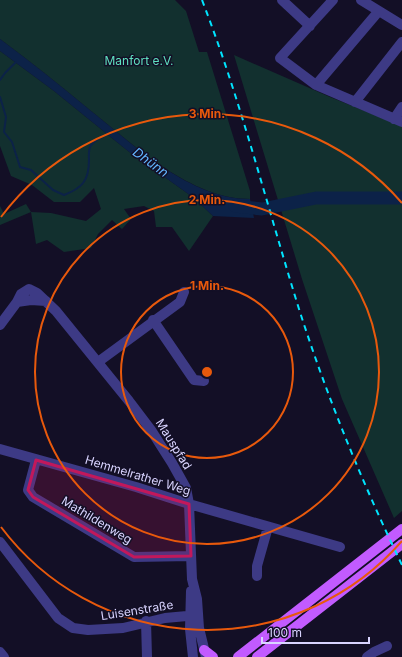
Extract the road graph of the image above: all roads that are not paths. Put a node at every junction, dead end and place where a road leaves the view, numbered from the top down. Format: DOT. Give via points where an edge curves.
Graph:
graph roads {
  1 [pos="282,0"];
  2 [pos="334,0"];
  3 [pos="361,0"];
  4 [pos="378,12"];
  5 [pos="310,26"];
  6 [pos="402,26"];
  7 [pos="402,42"];
  8 [pos="316,85"];
  9 [pos="356,102"];
  10 [pos="402,107"];
  11 [pos="398,121"];
  12 [pos="184,292"];
  13 [pos="153,320"];
  14 [pos="0,325"];
  15 [pos="98,362"];
  16 [pos="204,382"];
  17 [pos="0,449"];
  18 [pos="36,460"];
  19 [pos="189,504"];
  20 [pos="268,527"];
  21 [pos="402,529"];
  22 [pos="0,542"];
  23 [pos="402,544"];
  24 [pos="340,547"];
  25 [pos="191,556"];
  26 [pos="257,576"];
  27 [pos="194,616"];
  28 [pos="146,621"];
  29 [pos="387,646"];
  30 [pos="0,652"];
  31 [pos="205,654"];
  32 [pos="4,657"];
  33 [pos="147,657"];
  34 [pos="193,657"];
  35 [pos="213,657"];
  36 [pos="238,657"];
  37 [pos="257,657"];
  38 [pos="367,657"];
  1 -- 5 [label="street"];
  2 -- 5 [label="street"];
  3 -- 4 [label="street"];
  4 -- 6 [label="street"];
  4 -- 8 [label="street"];
  5 -- 8 [label="street" via="280,58"];
  7 -- 9 [label="street"];
  8 -- 9 [label="street"];
  9 -- 11 [label="street"];
  10 -- 11 [label="street"];
  12 -- 13 [label="street" via="180,302"];
  13 -- 15 [label="street"];
  13 -- 16 [label="street" via="194,380"];
  14 -- 15 [label="street, Mauspfad" via="17,302 46,301"];
  15 -- 19 [label="street, Mauspfad" via="151,430 186,488"];
  17 -- 18 [label="street, Hemmelrather Weg"];
  18 -- 19 [label="street, Hemmelrather Weg"];
  18 -- 25 [label="street, Mathildenweg" via="28,490 33,496 134,557"];
  19 -- 20 [label="street, Hemmelrather Weg"];
  19 -- 25 [label="street, Mauspfad"];
  20 -- 24 [label="street, Hemmelrather Weg"];
  20 -- 26 [label="street" via="257,566"];
  21 -- 36 [label="main road"];
  22 -- 28 [label="street, Luisenstraße" via="58,618 73,628 122,628"];
  23 -- 37 [label="main road"];
  25 -- 27 [label="street, Mauspfad" via="192,579 197,599"];
  27 -- 28 [label="street, Luisenstraße"];
  27 -- 31 [label="street, Mauspfad"];
  27 -- 34 [label="street, Mauspfad" via="190,636"];
  28 -- 33 [label="street"];
  29 -- 38 [label="street"];
  30 -- 32 [label="street"];
  31 -- 35 [label="main road"];
}
